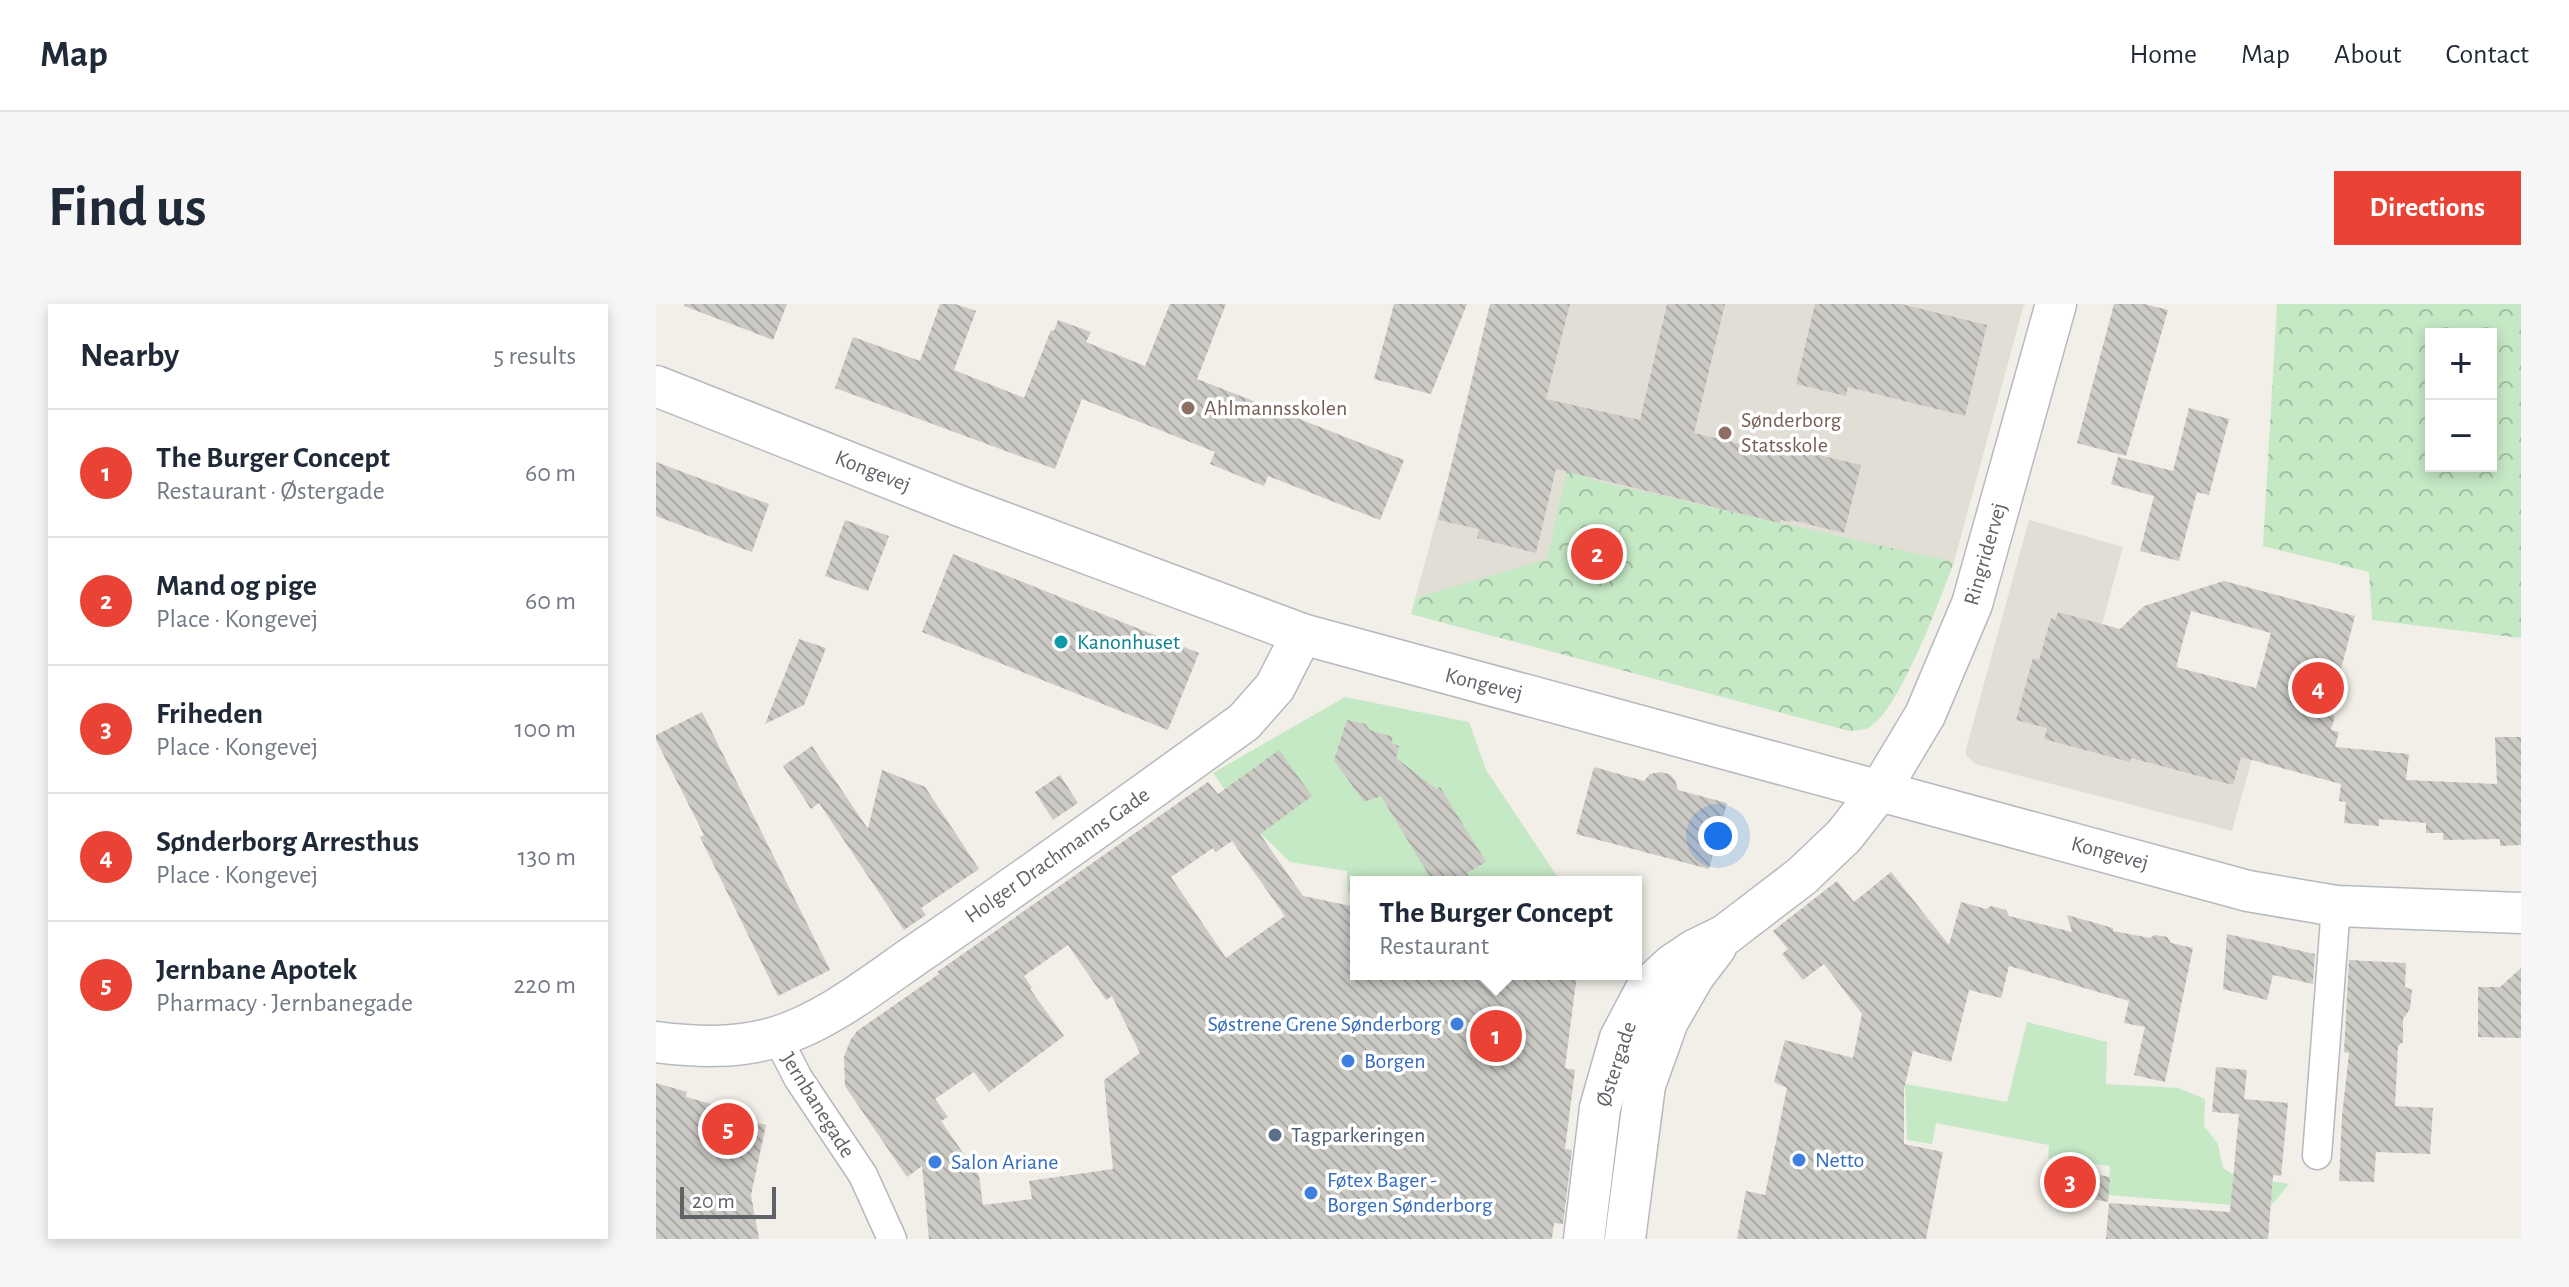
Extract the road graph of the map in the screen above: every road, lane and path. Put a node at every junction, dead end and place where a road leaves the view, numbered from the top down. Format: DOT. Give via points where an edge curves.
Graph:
graph roads {
  1 [pos="2056,304"];
  2 [pos="656,386"];
  3 [pos="1302,634"];
  4 [pos="1880,790"];
  5 [pos="2336,906"];
  6 [pos="2521,913"];
  7 [pos="1648,1026"];
  8 [pos="777,1037"];
  9 [pos="656,1042"];
  10 [pos="2317,1155"];
  11 [pos="892,1239"];
  12 [pos="1584,1239"];
  13 [pos="1625,1239"];
  1 -- 4 [label="street, Ringridervej" via="1972,604 1925,715"];
  2 -- 3 [label="street, Kongevej"];
  3 -- 4 [label="street, Kongevej"];
  3 -- 8 [label="street, Holger Drachmanns Gade" via="1275,687 1244,722 826,1015"];
  4 -- 5 [label="street, Kongevej" via="2248,891"];
  4 -- 7 [label="street" via="1813,866 1725,935 1672,965"];
  5 -- 6 [label="street, Kongevej"];
  5 -- 10 [label="street"];
  7 -- 12 [label="street, Østergade" via="1600,1108"];
  7 -- 13 [label="street, Østergade"];
  8 -- 9 [label="street, Jernbanegade" via="706,1048"];
  8 -- 11 [label="street, Jernbanegade" via="863,1175"];
}
